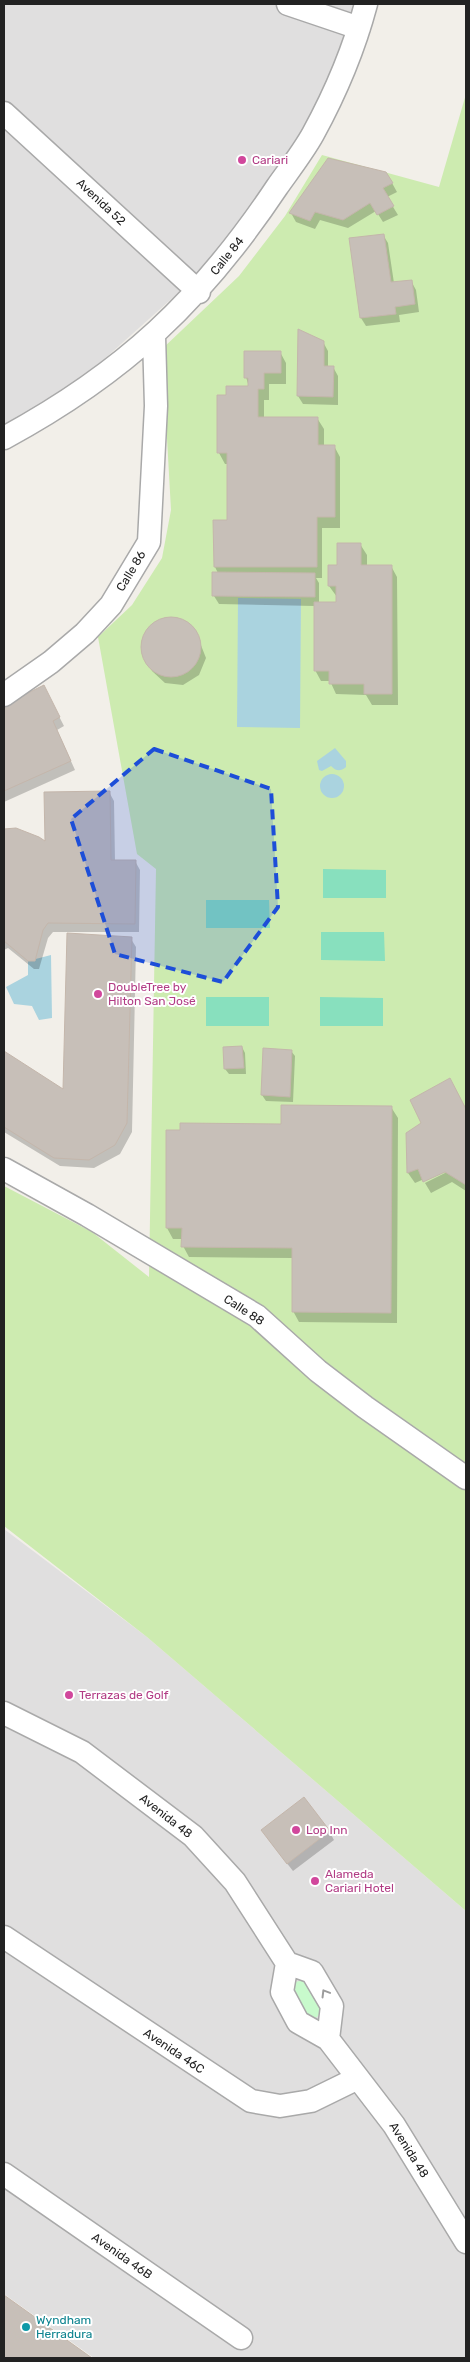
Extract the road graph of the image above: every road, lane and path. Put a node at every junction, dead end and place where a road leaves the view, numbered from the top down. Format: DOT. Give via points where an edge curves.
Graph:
graph roads {
  1 [pos="288,4"];
  2 [pos="366,4"];
  3 [pos="359,28"];
  4 [pos="4,113"];
  5 [pos="199,292"];
  6 [pos="154,336"];
  7 [pos="4,438"];
  8 [pos="4,695"];
  9 [pos="4,1169"];
  10 [pos="466,1478"];
  11 [pos="4,1713"];
  12 [pos="4,1937"];
  13 [pos="287,1963"];
  14 [pos="328,2039"];
  15 [pos="358,2078"];
  16 [pos="4,2174"];
  17 [pos="466,2242"];
  18 [pos="240,2338"];
  1 -- 3 [label="street"];
  2 -- 3 [label="street, Calle 84"];
  3 -- 5 [label="street, Calle 84" via="342,74 313,135 252,226"];
  4 -- 5 [label="street, Avenida 52"];
  5 -- 6 [label="street, Calle 84"];
  6 -- 7 [label="street, Calle 84" via="110,372"];
  6 -- 8 [label="street, Calle 86" via="156,406 149,542 111,605 85,633"];
  9 -- 10 [label="street, Calle 88" via="257,1316 365,1408"];
  11 -- 13 [label="street, Avenida 48" via="82,1752 193,1836 235,1882"];
  12 -- 15 [label="street, Avenida 46C" via="251,2102 280,2106 311,2101"];
  13 -- 14 [label="street, Avenida 48" via="282,1992 286,2000 298,2022"];
  14 -- 13 [label="street, one-way" via="332,2006 312,1972"];
  14 -- 15 [label="street, Avenida 48"];
  15 -- 17 [label="street, Avenida 48" via="394,2125"];
  16 -- 18 [label="street, Avenida 46B"];
}
